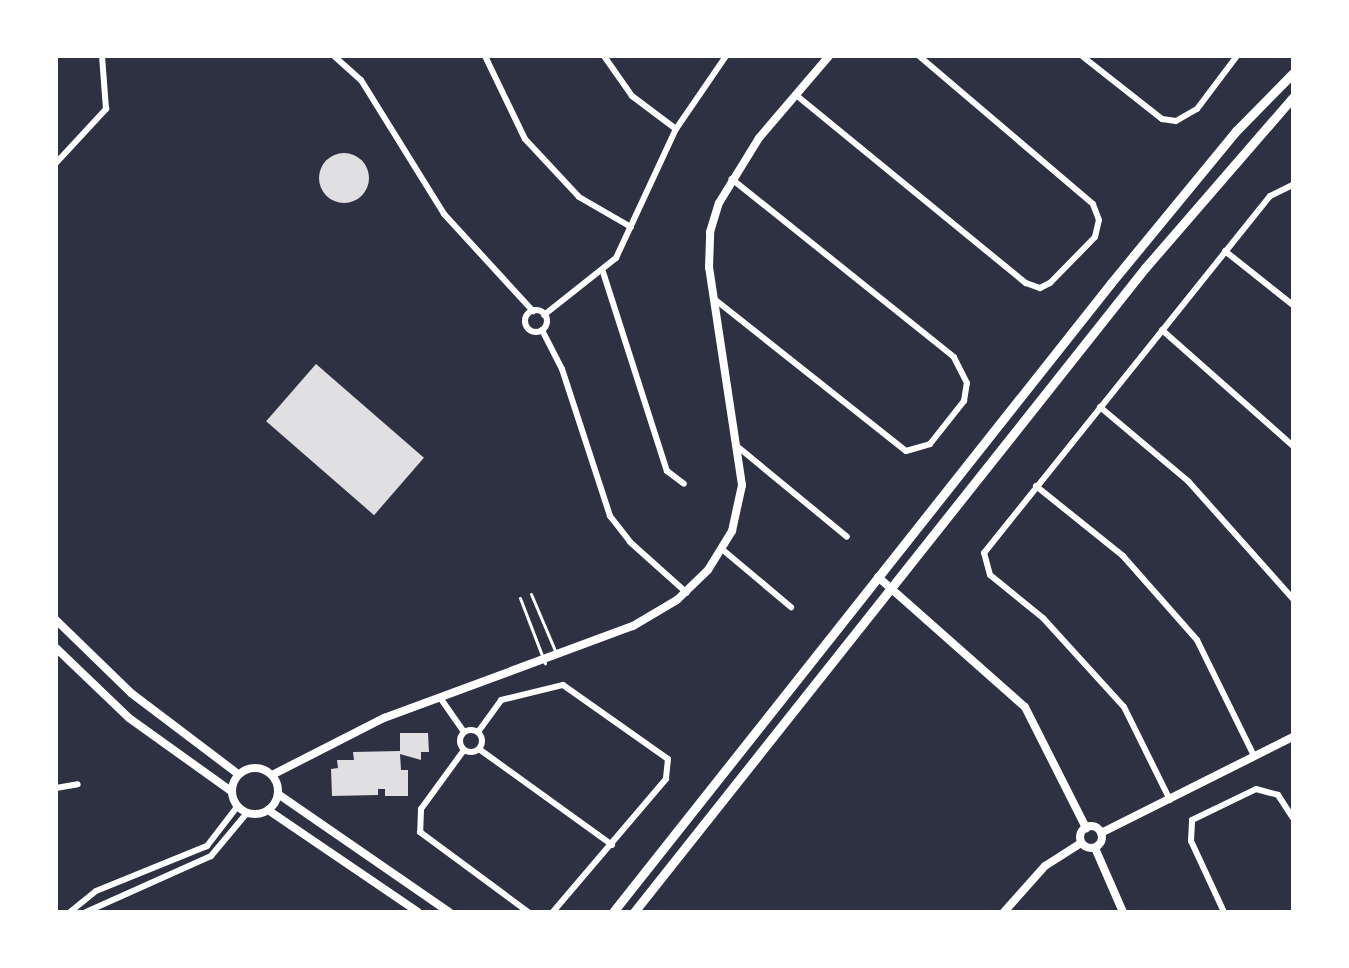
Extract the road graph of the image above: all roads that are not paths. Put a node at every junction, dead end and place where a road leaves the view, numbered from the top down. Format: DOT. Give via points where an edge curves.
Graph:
graph roads {
  1 [pos="102,56"];
  2 [pos="334,56"];
  3 [pos="485,56"];
  4 [pos="604,56"];
  5 [pos="726,56"];
  6 [pos="829,56"];
  7 [pos="919,56"];
  8 [pos="1082,56"];
  9 [pos="1237,56"];
  10 [pos="1293,73"];
  11 [pos="796,95"];
  12 [pos="1293,97"];
  13 [pos="676,129"];
  14 [pos="56,163"];
  15 [pos="732,179"];
  16 [pos="1293,185"];
  17 [pos="631,227"];
  18 [pos="1225,251"];
  19 [pos="603,272"];
  20 [pos="713,298"];
  21 [pos="1293,305"];
  22 [pos="533,311"];
  23 [pos="544,315"];
  24 [pos="542,330"];
  25 [pos="1162,330"];
  26 [pos="1100,407"];
  27 [pos="1293,446"];
  28 [pos="738,447"];
  29 [pos="684,484"];
  30 [pos="1036,486"];
  31 [pos="847,537"];
  32 [pos="723,550"];
  33 [pos="878,577"];
  34 [pos="891,588"];
  35 [pos="687,593"];
  36 [pos="1292,593"];
  37 [pos="531,594"];
  38 [pos="520,598"];
  39 [pos="791,607"];
  40 [pos="56,620"];
  41 [pos="56,648"];
  42 [pos="558,658"];
  43 [pos="545,663"];
  44 [pos="441,699"];
  45 [pos="464,732"];
  46 [pos="478,732"];
  47 [pos="1293,737"];
  48 [pos="479,749"];
  49 [pos="464,750"];
  50 [pos="1254,756"];
  51 [pos="238,774"];
  52 [pos="272,775"];
  53 [pos="78,784"];
  54 [pos="56,788"];
  55 [pos="231,791"];
  56 [pos="278,794"];
  57 [pos="1170,800"];
  58 [pos="237,807"];
  59 [pos="268,810"];
  60 [pos="247,813"];
  61 [pos="1293,818"];
  62 [pos="1086,828"];
  63 [pos="1101,833"];
  64 [pos="1081,843"];
  65 [pos="612,845"];
  66 [pos="1095,848"];
  67 [pos="70,912"];
  68 [pos="86,912"];
  69 [pos="418,912"];
  70 [pos="449,912"];
  71 [pos="528,912"];
  72 [pos="553,912"];
  73 [pos="613,912"];
  74 [pos="634,912"];
  75 [pos="1004,912"];
  76 [pos="1123,912"];
  77 [pos="1224,912"];
  1 -- 14 [label="street" via="106,109"];
  2 -- 22 [label="street" via="361,80 438,205"];
  3 -- 17 [label="street" via="525,139 579,197"];
  4 -- 13 [label="street" via="632,96"];
  5 -- 13 [label="street"];
  6 -- 11 [label="street"];
  7 -- 11 [label="street" via="1093,204 1099,220 1095,237 1050,283 1040,288 1026,283"];
  8 -- 9 [label="street" via="1162,119 1176,121 1197,109"];
  10 -- 33 [label="main road" via="1236,131"];
  11 -- 15 [label="street"];
  12 -- 34 [label="main road" via="1145,268"];
  13 -- 17 [label="street"];
  15 -- 20 [label="street" via="710,232"];
  15 -- 20 [label="street" via="954,357 967,393 922,450 897,447"];
  16 -- 18 [label="street" via="1270,196"];
  17 -- 19 [label="street"];
  18 -- 21 [label="street"];
  18 -- 25 [label="street"];
  19 -- 23 [label="street"];
  19 -- 29 [label="street" via="667,471"];
  20 -- 28 [label="street"];
  22 -- 23 [label="street"];
  22 -- 24 [label="street" via="525,320 527,328"];
  23 -- 24 [label="street"];
  24 -- 35 [label="street" via="562,369 610,516 630,542"];
  25 -- 26 [label="street"];
  25 -- 27 [label="street"];
  26 -- 30 [label="street"];
  26 -- 36 [label="street" via="1188,481"];
  28 -- 31 [label="street"];
  28 -- 32 [label="street" via="739,503"];
  30 -- 50 [label="street" via="1123,556 1197,640"];
  30 -- 57 [label="street" via="989,545 986,567 1043,618 1124,707"];
  32 -- 35 [label="street"];
  32 -- 39 [label="street"];
  33 -- 34 [label="street"];
  33 -- 73 [label="main road"];
  34 -- 62 [label="street" via="1025,707"];
  34 -- 74 [label="main road"];
  35 -- 42 [label="street" via="633,626"];
  37 -- 42 [label="lane"];
  38 -- 43 [label="lane"];
  40 -- 51 [label="street" via="131,693"];
  41 -- 55 [label="street" via="129,718"];
  42 -- 43 [label="street"];
  43 -- 44 [label="street"];
  44 -- 45 [label="street"];
  44 -- 52 [label="street" via="345,734"];
  45 -- 46 [label="street"];
  45 -- 49 [label="street" via="459,741"];
  46 -- 48 [label="street"];
  46 -- 65 [label="street" via="501,700 563,685 661,749 670,764 668,775"];
  47 -- 50 [label="street"];
  48 -- 49 [label="street"];
  48 -- 65 [label="street"];
  49 -- 71 [label="street" via="421,809 420,832"];
  50 -- 57 [label="street"];
  51 -- 52 [label="street" via="251,767"];
  51 -- 55 [label="street"];
  52 -- 56 [label="street"];
  53 -- 54 [label="street"];
  55 -- 58 [label="street"];
  56 -- 59 [label="street"];
  56 -- 70 [label="street"];
  57 -- 63 [label="street"];
  58 -- 60 [label="street"];
  58 -- 67 [label="street" via="207,846 96,891"];
  59 -- 60 [label="street"];
  59 -- 69 [label="street"];
  60 -- 68 [label="street" via="211,856"];
  61 -- 77 [label="street" via="1284,800 1264,789 1192,820 1191,841"];
  62 -- 63 [label="street"];
  62 -- 64 [label="street"];
  63 -- 66 [label="street"];
  64 -- 66 [label="street"];
  64 -- 75 [label="street" via="1045,866"];
  65 -- 72 [label="street"];
  66 -- 76 [label="street"];
}
